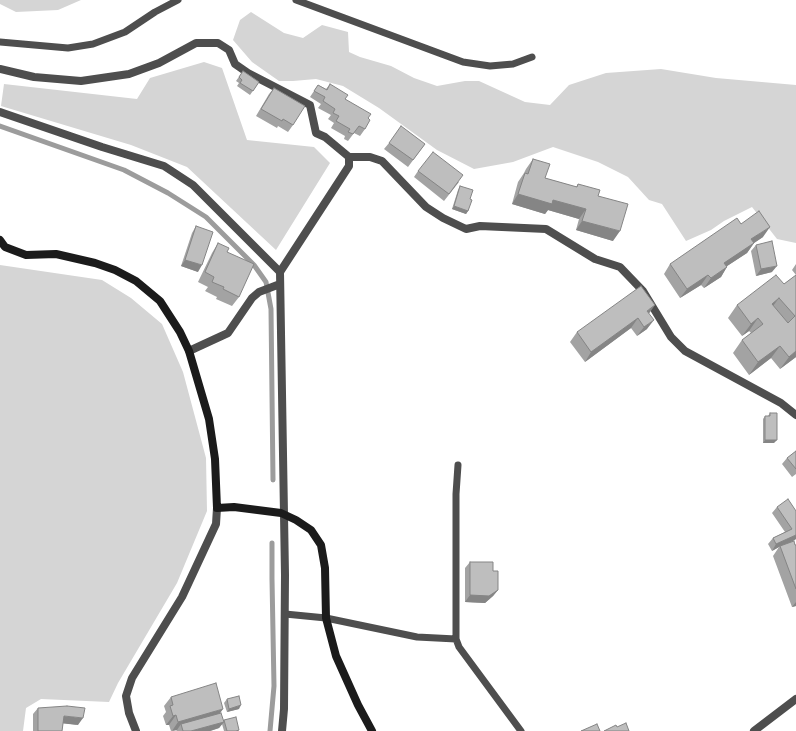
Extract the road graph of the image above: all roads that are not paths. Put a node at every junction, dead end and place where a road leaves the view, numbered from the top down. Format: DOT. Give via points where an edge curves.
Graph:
graph roads {
  1 [pos="178,0"];
  2 [pos="296,0"];
  3 [pos="0,42"];
  4 [pos="532,57"];
  5 [pos="0,69"];
  6 [pos="0,112"];
  7 [pos="349,157"];
  8 [pos="0,240"];
  9 [pos="280,272"];
  10 [pos="280,284"];
  11 [pos="189,351"];
  12 [pos="796,415"];
  13 [pos="458,465"];
  14 [pos="217,508"];
  15 [pos="284,515"];
  16 [pos="285,614"];
  17 [pos="326,618"];
  18 [pos="456,640"];
  19 [pos="796,699"];
  20 [pos="136,731"];
  21 [pos="282,731"];
  22 [pos="372,731"];
  23 [pos="521,731"];
  24 [pos="754,731"];
  1 -- 3 [label="lane" via="125,32 92,44 68,48"];
  2 -- 4 [label="lane" via="463,62 490,66 513,64"];
  5 -- 7 [label="street" via="34,77 82,81 129,74 159,63 196,43 218,43 229,50 235,64 310,105 316,133 325,137"];
  6 -- 9 [label="street" via="164,166 193,185"];
  7 -- 9 [label="street" via="349,166"];
  7 -- 12 [label="street" via="370,157 382,161 426,207 466,229 480,226 546,229 595,259 620,267 642,292 671,337 686,352 781,403"];
  8 -- 11 [label="street" via="5,247 26,255 56,254 95,263 136,281 160,301"];
  9 -- 10 [label="street"];
  10 -- 11 [label="street" via="259,292 252,298 228,333"];
  10 -- 15 [label="street"];
  11 -- 14 [label="street" via="208,419 215,459"];
  13 -- 18 [label="lane"];
  14 -- 15 [label="street" via="234,507"];
  14 -- 20 [label="street" via="216,524 182,596 132,678 126,696"];
  15 -- 16 [label="street"];
  15 -- 17 [label="street" via="311,530 322,545"];
  16 -- 17 [label="lane"];
  16 -- 21 [label="street"];
  17 -- 18 [label="lane" via="417,637"];
  17 -- 22 [label="street" via="336,656"];
  18 -- 23 [label="lane"];
  19 -- 24 [label="street"];
}
